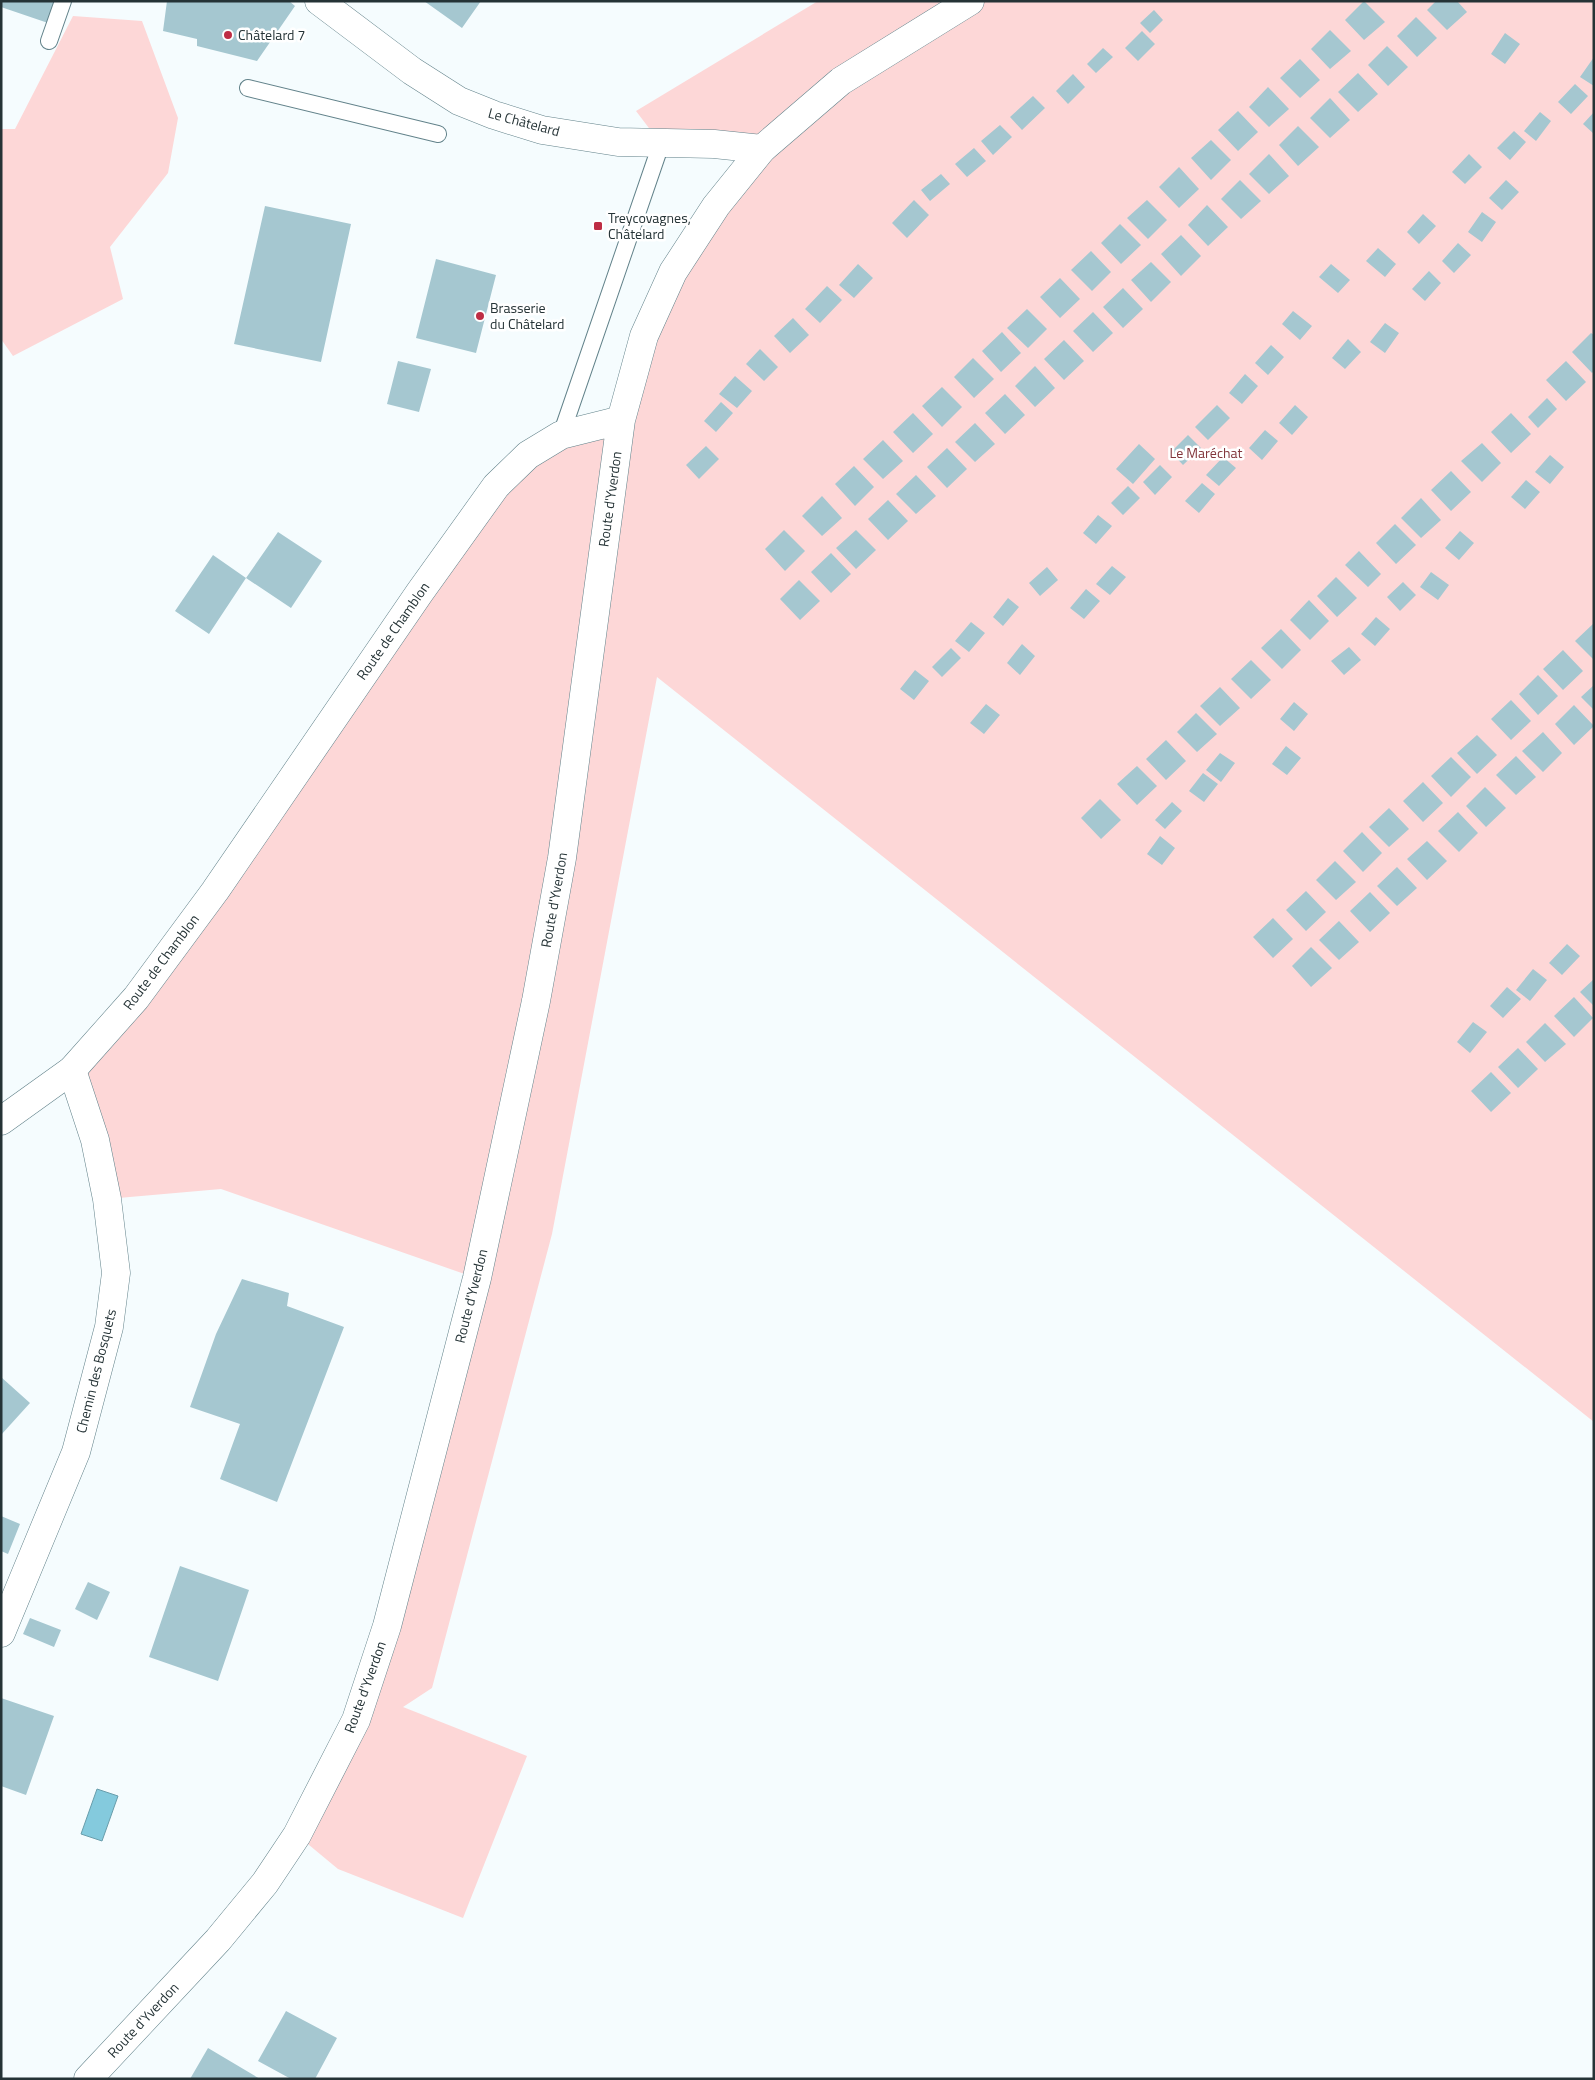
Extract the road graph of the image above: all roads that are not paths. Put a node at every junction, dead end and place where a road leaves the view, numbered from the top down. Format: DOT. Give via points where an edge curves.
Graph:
graph roads {
  1 [pos="63,1"];
  2 [pos="318,1"];
  3 [pos="970,1"];
  4 [pos="49,40"];
  5 [pos="248,88"];
  6 [pos="438,134"];
  7 [pos="661,144"];
  8 [pos="762,149"];
  9 [pos="621,420"];
  10 [pos="561,435"];
  11 [pos="72,1070"];
  12 [pos="1,1121"];
  13 [pos="1,1633"];
  14 [pos="88,2079"];
  1 -- 4 [label="lane"];
  2 -- 7 [label="main road, Le Châtelard" via="412,71 459,101 542,130 618,142"];
  3 -- 8 [label="main road" via="841,81"];
  5 -- 6 [label="lane"];
  7 -- 8 [label="main road, Le Châtelard" via="714,144"];
  7 -- 10 [label="lane"];
  8 -- 9 [label="main road" via="716,206 673,272 644,336"];
  9 -- 10 [label="main road, Route de Chamblon"];
  9 -- 14 [label="main road, Route d'Yverdon" via="562,858 536,1000 477,1278 387,1626 356,1720 297,1835 265,1883 218,1940"];
  10 -- 11 [label="main road, Route de Chamblon" via="528,455 496,486 209,899 136,998"];
  11 -- 12 [label="main road, Route de Chamblon"];
  11 -- 13 [label="main road, Chemin des Bosquets" via="95,1140 107,1199 115,1282 109,1327 76,1452"];
}
